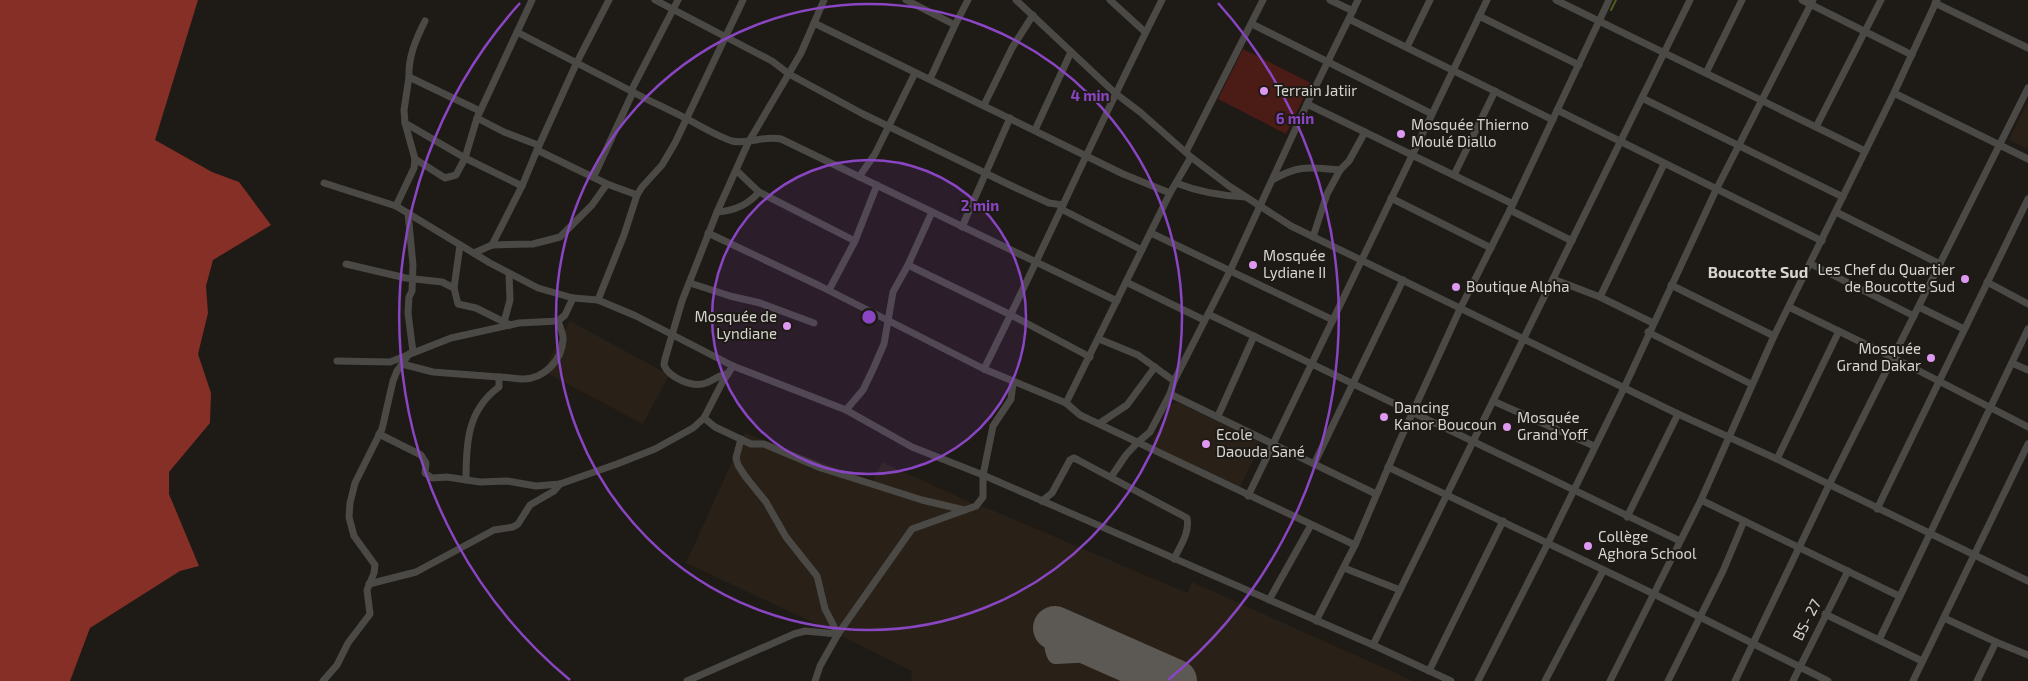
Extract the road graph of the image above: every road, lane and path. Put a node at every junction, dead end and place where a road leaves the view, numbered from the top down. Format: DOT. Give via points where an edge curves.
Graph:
graph roads {
  1 [pos="532,0"];
  2 [pos="609,0"];
  3 [pos="655,0"];
  4 [pos="678,0"];
  5 [pos="743,0"];
  6 [pos="824,0"];
  7 [pos="906,0"];
  8 [pos="968,0"];
  9 [pos="1016,0"];
  10 [pos="1110,0"];
  11 [pos="1162,0"];
  12 [pos="1263,0"];
  13 [pos="1330,0"];
  14 [pos="1358,0"];
  15 [pos="1430,0"];
  16 [pos="1486,0"];
  17 [pos="1556,0"];
  18 [pos="1610,0"];
  19 [pos="1690,0"];
  20 [pos="1742,0"];
  21 [pos="1802,0"];
  22 [pos="1881,0"];
  23 [pos="1811,2"];
  24 [pos="1936,2"];
  25 [pos="674,9"];
  26 [pos="1353,11"];
  27 [pos="1033,15"];
  28 [pos="1479,16"];
  29 [pos="1349,19"];
  30 [pos="425,21"];
  31 [pos="1599,22"];
  32 [pos="814,23"];
  33 [pos="1252,24"];
  34 [pos="955,25"];
  35 [pos="1866,30"];
  36 [pos="517,32"];
  37 [pos="1145,32"];
  38 [pos="725,37"];
  39 [pos="1407,47"];
  40 [pos="2028,48"];
  41 [pos="1071,52"];
  42 [pos="1665,52"];
  43 [pos="1912,55"];
  44 [pos="577,62"];
  45 [pos="1328,62"];
  46 [pos="1579,65"];
  47 [pos="1453,70"];
  48 [pos="915,73"];
  49 [pos="1706,73"];
  50 [pos="789,74"];
  51 [pos="409,78"];
  52 [pos="930,79"];
  53 [pos="2028,88"];
  54 [pos="632,91"];
  55 [pos="1495,91"];
  56 [pos="1115,93"];
  57 [pos="1894,93"];
  58 [pos="1642,98"];
  59 [pos="1761,101"];
  60 [pos="1307,104"];
  61 [pos="984,105"];
  62 [pos="1557,110"];
  63 [pos="480,111"];
  64 [pos="1432,114"];
  65 [pos="477,118"];
  66 [pos="1010,118"];
  67 [pos="687,119"];
  68 [pos="1553,120"];
  69 [pos="405,123"];
  70 [pos="889,125"];
  71 [pos="1816,127"];
  72 [pos="1035,130"];
  73 [pos="1365,132"];
  74 [pos="1620,142"];
  75 [pos="748,143"];
  76 [pos="1738,145"];
  77 [pos="1999,145"];
  78 [pos="537,147"];
  79 [pos="1865,151"];
  80 [pos="1188,155"];
  81 [pos="1412,155"];
  82 [pos="1087,156"];
  83 [pos="465,158"];
  84 [pos="2028,159"];
  85 [pos="415,160"];
  86 [pos="1664,164"];
  87 [pos="1340,170"];
  88 [pos="737,171"];
  89 [pos="986,173"];
  90 [pos="1454,175"];
  91 [pos="594,176"];
  92 [pos="859,176"];
  93 [pos="1274,179"];
  94 [pos="324,183"];
  95 [pos="1176,183"];
  96 [pos="607,184"];
  97 [pos="522,186"];
  98 [pos="877,186"];
  99 [pos="1716,190"];
  100 [pos="759,192"];
  101 [pos="1170,193"];
  102 [pos="637,195"];
  103 [pos="1246,197"];
  104 [pos="1843,197"];
  105 [pos="1391,198"];
  106 [pos="2028,200"];
  107 [pos="396,206"];
  108 [pos="1261,206"];
  109 [pos="1062,207"];
  110 [pos="1511,207"];
  111 [pos="717,212"];
  112 [pos="932,212"];
  113 [pos="1836,212"];
  114 [pos="408,213"];
  115 [pos="962,227"];
  116 [pos="708,233"];
  117 [pos="1150,233"];
  118 [pos="1313,237"];
  119 [pos="854,241"];
  120 [pos="1572,241"];
  121 [pos="1822,241"];
  122 [pos="460,244"];
  123 [pos="492,245"];
  124 [pos="1491,248"];
  125 [pos="1142,250"];
  126 [pos="474,253"];
  127 [pos="1361,260"];
  128 [pos="1037,262"];
  129 [pos="346,264"];
  130 [pos="1811,264"];
  131 [pos="1940,264"];
  132 [pos="908,265"];
  133 [pos="1230,271"];
  134 [pos="509,274"];
  135 [pos="412,279"];
  136 [pos="1553,279"];
  137 [pos="1402,280"];
  138 [pos="1126,282"];
  139 [pos="1987,282"];
  140 [pos="690,283"];
  141 [pos="1670,285"];
  142 [pos="454,288"];
  143 [pos="829,290"];
  144 [pos="573,298"];
  145 [pos="1600,298"];
  146 [pos="598,300"];
  147 [pos="1117,302"];
  148 [pos="2028,304"];
  149 [pos="1919,307"];
  150 [pos="1460,308"];
  151 [pos="1789,308"];
  152 [pos="1011,315"];
  153 [pos="1914,316"];
  154 [pos="1206,317"];
  155 [pos="888,320"];
  156 [pos="1333,320"];
  157 [pos="558,321"];
  158 [pos="814,323"];
  159 [pos="1653,323"];
  160 [pos="507,324"];
  161 [pos="1964,329"];
  162 [pos="2028,329"];
  163 [pos="1839,331"];
  164 [pos="1648,332"];
  165 [pos="673,334"];
  166 [pos="1254,336"];
  167 [pos="1774,336"];
  168 [pos="1099,339"];
  169 [pos="1523,339"];
  170 [pos="411,353"];
  171 [pos="1090,357"];
  172 [pos="1894,358"];
  173 [pos="337,361"];
  174 [pos="2012,363"];
  175 [pos="402,364"];
  176 [pos="1311,364"];
  177 [pos="733,366"];
  178 [pos="1155,367"];
  179 [pos="984,369"];
  180 [pos="2028,370"];
  181 [pos="728,374"];
  182 [pos="500,377"];
  183 [pos="1938,380"];
  184 [pos="1174,382"];
  185 [pos="1013,383"];
  186 [pos="1352,384"];
  187 [pos="1751,384"];
  188 [pos="1624,388"];
  189 [pos="1170,394"];
  190 [pos="1493,401"];
  191 [pos="1066,403"];
  192 [pos="1990,407"];
  193 [pos="846,410"];
  194 [pos="1412,413"];
  195 [pos="1678,414"];
  196 [pos="1218,416"];
  197 [pos="704,418"];
  198 [pos="1100,424"];
  199 [pos="2028,427"];
  200 [pos="379,434"];
  201 [pos="1730,438"];
  202 [pos="741,439"];
  203 [pos="1138,442"];
  204 [pos="1472,442"];
  205 [pos="1273,443"];
  206 [pos="2028,444"];
  207 [pos="1594,446"];
  208 [pos="1777,460"];
  209 [pos="1314,464"];
  210 [pos="1388,467"];
  211 [pos="983,475"];
  212 [pos="1111,477"];
  213 [pos="466,480"];
  214 [pos="560,484"];
  215 [pos="1829,485"];
  216 [pos="1573,491"];
  217 [pos="1376,494"];
  218 [pos="1446,495"];
  219 [pos="1248,496"];
  220 [pos="1701,500"];
  221 [pos="1042,501"];
  222 [pos="1877,509"];
  223 [pos="965,510"];
  224 [pos="1628,517"];
  225 [pos="1502,521"];
  226 [pos="1744,521"];
  227 [pos="1311,525"];
  228 [pos="1930,534"];
  229 [pos="1680,541"];
  230 [pos="1548,543"];
  231 [pos="1355,545"];
  232 [pos="1800,548"];
  233 [pos="1974,556"];
  234 [pos="1174,559"];
  235 [pos="1344,568"];
  236 [pos="1603,571"];
  237 [pos="1848,571"];
  238 [pos="2028,581"];
  239 [pos="369,584"];
  240 [pos="1400,590"];
  241 [pos="1654,594"];
  242 [pos="1899,596"];
  243 [pos="1269,600"];
  244 [pos="1825,614"];
  245 [pos="1699,618"];
  246 [pos="1944,618"];
  247 [pos="1316,621"];
  248 [pos="838,634"];
  249 [pos="1879,640"];
  250 [pos="1996,642"];
  251 [pos="1754,644"];
  252 [pos="1373,645"];
  253 [pos="2028,655"];
  254 [pos="1922,661"];
  255 [pos="1799,667"];
  256 [pos="1429,671"];
  257 [pos="323,681"];
  258 [pos="688,681"];
  259 [pos="815,681"];
  260 [pos="1451,681"];
  261 [pos="1478,681"];
  262 [pos="1545,681"];
  263 [pos="1610,681"];
  264 [pos="1668,681"];
  265 [pos="1735,681"];
  266 [pos="1793,681"];
  267 [pos="1828,681"];
  268 [pos="1913,681"];
  269 [pos="1978,681"];
  1 -- 36 [label="street"];
  2 -- 44 [label="street"];
  3 -- 25 [label="street"];
  4 -- 25 [label="street"];
  5 -- 38 [label="street"];
  6 -- 32 [label="street"];
  7 -- 34 [label="street"];
  8 -- 34 [label="street"];
  9 -- 27 [label="street"];
  10 -- 37 [label="street"];
  11 -- 37 [label="street"];
  12 -- 33 [label="street"];
  13 -- 26 [label="street"];
  14 -- 26 [label="street"];
  15 -- 39 [label="street"];
  16 -- 28 [label="street"];
  17 -- 31 [label="street"];
  18 -- 31 [label="street"];
  19 -- 42 [label="street"];
  20 -- 49 [label="street"];
  21 -- 23 [label="street"];
  22 -- 35 [label="street"];
  23 -- 35 [label="street"];
  23 -- 59 [label="street"];
  24 -- 40 [label="street"];
  24 -- 43 [label="street"];
  25 -- 38 [label="street"];
  25 -- 54 [label="street"];
  26 -- 29 [label="street"];
  27 -- 41 [label="street"];
  27 -- 61 [label="street" via="1012,48"];
  28 -- 46 [label="street"];
  28 -- 47 [label="street"];
  29 -- 39 [label="street"];
  29 -- 45 [label="street"];
  30 -- 51 [label="street" via="410,60"];
  31 -- 42 [label="street"];
  31 -- 46 [label="street"];
  32 -- 48 [label="street"];
  32 -- 50 [label="street"];
  33 -- 45 [label="street"];
  33 -- 80 [label="street"];
  34 -- 52 [label="street"];
  35 -- 43 [label="street"];
  35 -- 71 [label="street"];
  36 -- 44 [label="street"];
  36 -- 63 [label="street"];
  37 -- 56 [label="street"];
  38 -- 50 [label="street" via="772,61"];
  38 -- 67 [label="street"];
  39 -- 47 [label="street"];
  41 -- 56 [label="street"];
  41 -- 72 [label="street"];
  42 -- 49 [label="street"];
  42 -- 58 [label="street"];
  43 -- 57 [label="street"];
  44 -- 54 [label="street"];
  44 -- 78 [label="street"];
  45 -- 60 [label="street"];
  45 -- 64 [label="street"];
  46 -- 62 [label="street"];
  47 -- 55 [label="street"];
  47 -- 64 [label="street"];
  48 -- 52 [label="street"];
  48 -- 70 [label="street"];
  49 -- 59 [label="street"];
  50 -- 70 [label="street"];
  50 -- 75 [label="street"];
  51 -- 63 [label="street"];
  51 -- 69 [label="street"];
  52 -- 61 [label="street"];
  53 -- 77 [label="street"];
  54 -- 67 [label="street"];
  54 -- 91 [label="street"];
  55 -- 68 [label="street"];
  55 -- 90 [label="street"];
  56 -- 80 [label="street"];
  56 -- 82 [label="street"];
  57 -- 77 [label="street"];
  57 -- 79 [label="street"];
  58 -- 74 [label="street"];
  58 -- 76 [label="street"];
  59 -- 71 [label="street"];
  59 -- 76 [label="street"];
  60 -- 73 [label="street"];
  60 -- 93 [label="street"];
  61 -- 66 [label="street"];
  62 -- 68 [label="street"];
  62 -- 74 [label="street"];
  63 -- 65 [label="street"];
  64 -- 81 [label="street"];
  65 -- 78 [label="street"];
  65 -- 83 [label="street"];
  66 -- 72 [label="street"];
  66 -- 89 [label="street"];
  67 -- 75 [label="street" via="724,138"];
  67 -- 102 [label="street" via="662,165"];
  68 -- 110 [label="street"];
  69 -- 83 [label="street"];
  69 -- 85 [label="street"];
  70 -- 89 [label="street"];
  70 -- 92 [label="street" via="875,154"];
  71 -- 79 [label="street"];
  72 -- 82 [label="street"];
  73 -- 81 [label="street"];
  73 -- 87 [label="street" via="1350,162"];
  74 -- 86 [label="street"];
  74 -- 120 [label="street"];
  75 -- 88 [label="street"];
  75 -- 92 [label="street" via="771,136 781,138"];
  76 -- 99 [label="street"];
  76 -- 104 [label="street"];
  77 -- 84 [label="street"];
  77 -- 131 [label="street"];
  78 -- 91 [label="street"];
  78 -- 97 [label="street"];
  79 -- 104 [label="street"];
  80 -- 95 [label="street"];
  80 -- 103 [label="street"];
  81 -- 90 [label="street"];
  81 -- 105 [label="street"];
  82 -- 101 [label="street"];
  82 -- 109 [label="street"];
  83 -- 85 [label="street" via="456,175 450,178"];
  83 -- 97 [label="street"];
  85 -- 107 [label="street"];
  86 -- 99 [label="street"];
  86 -- 145 [label="street"];
  87 -- 93 [label="street" via="1300,168"];
  87 -- 118 [label="street" via="1327,194"];
  88 -- 100 [label="street"];
  88 -- 111 [label="street"];
  89 -- 109 [label="street"];
  89 -- 115 [label="street"];
  90 -- 110 [label="street"];
  91 -- 96 [label="street"];
  92 -- 98 [label="street"];
  93 -- 108 [label="street"];
  94 -- 107 [label="street"];
  95 -- 101 [label="street"];
  95 -- 103 [label="street" via="1196,191"];
  96 -- 102 [label="street"];
  96 -- 123 [label="street" via="560,237 533,244"];
  97 -- 123 [label="street"];
  98 -- 112 [label="street"];
  98 -- 119 [label="street"];
  99 -- 121 [label="street"];
  99 -- 141 [label="street"];
  100 -- 111 [label="street" via="744,206"];
  100 -- 119 [label="street"];
  101 -- 117 [label="street"];
  102 -- 146 [label="street"];
  103 -- 108 [label="street"];
  104 -- 113 [label="street"];
  105 -- 124 [label="street"];
  105 -- 127 [label="street"];
  106 -- 139 [label="street"];
  107 -- 114 [label="street"];
  108 -- 118 [label="street"];
  108 -- 133 [label="street"];
  109 -- 125 [label="street"];
  109 -- 128 [label="street"];
  110 -- 120 [label="street"];
  110 -- 124 [label="street"];
  111 -- 116 [label="street"];
  112 -- 115 [label="street"];
  112 -- 132 [label="street"];
  113 -- 121 [label="street"];
  113 -- 131 [label="street"];
  114 -- 122 [label="street"];
  114 -- 135 [label="street"];
  115 -- 128 [label="street"];
  116 -- 140 [label="street"];
  116 -- 143 [label="street"];
  117 -- 125 [label="street"];
  117 -- 133 [label="street"];
  118 -- 127 [label="street"];
  119 -- 143 [label="street"];
  120 -- 136 [label="street"];
  121 -- 130 [label="street"];
  122 -- 126 [label="street"];
  122 -- 142 [label="street"];
  123 -- 126 [label="street"];
  124 -- 150 [label="street"];
  125 -- 138 [label="street"];
  126 -- 134 [label="street"];
  127 -- 137 [label="street"];
  127 -- 156 [label="street"];
  128 -- 147 [label="street"];
  128 -- 152 [label="street"];
  129 -- 135 [label="street"];
  130 -- 151 [label="street"];
  130 -- 153 [label="street"];
  131 -- 149 [label="street"];
  132 -- 152 [label="street"];
  132 -- 155 [label="street" via="893,292"];
  133 -- 154 [label="street"];
  133 -- 156 [label="street"];
  134 -- 144 [label="street" via="538,288"];
  134 -- 160 [label="street"];
  135 -- 142 [label="street" via="442,282"];
  135 -- 170 [label="street" via="408,313"];
  136 -- 145 [label="street"];
  136 -- 169 [label="street"];
  137 -- 150 [label="street"];
  137 -- 186 [label="street"];
  138 -- 147 [label="street"];
  138 -- 154 [label="street"];
  139 -- 148 [label="street"];
  139 -- 161 [label="street"];
  140 -- 158 [label="street"];
  140 -- 165 [label="street"];
  141 -- 159 [label="street"];
  141 -- 167 [label="street"];
  142 -- 160 [label="street" via="458,304 476,308"];
  143 -- 155 [label="street"];
  144 -- 146 [label="street"];
  144 -- 157 [label="street" via="565,315"];
  145 -- 159 [label="street"];
  146 -- 165 [label="street"];
  147 -- 168 [label="street"];
  149 -- 153 [label="street"];
  149 -- 161 [label="street"];
  150 -- 169 [label="street"];
  150 -- 194 [label="street"];
  151 -- 163 [label="street"];
  151 -- 167 [label="street"];
  152 -- 171 [label="street"];
  152 -- 179 [label="street"];
  153 -- 172 [label="street"];
  154 -- 166 [label="street"];
  154 -- 184 [label="street"];
  155 -- 179 [label="street"];
  155 -- 193 [label="street" via="884,344 863,390"];
  156 -- 176 [label="street"];
  157 -- 160 [label="street"];
  157 -- 182 [label="street" via="563,341 550,369 524,379"];
  159 -- 164 [label="street"];
  160 -- 170 [label="street" via="442,341"];
  161 -- 183 [label="street"];
  162 -- 174 [label="street"];
  163 -- 172 [label="street"];
  163 -- 208 [label="street"];
  164 -- 187 [label="street"];
  164 -- 188 [label="street"];
  165 -- 177 [label="street"];
  165 -- 181 [label="street" via="664,365 676,378 705,384"];
  166 -- 176 [label="street"];
  166 -- 196 [label="street"];
  167 -- 187 [label="street"];
  168 -- 171 [label="street"];
  168 -- 178 [label="street" via="1126,349"];
  169 -- 188 [label="street"];
  169 -- 190 [label="street"];
  170 -- 173 [label="street" via="383,363"];
  170 -- 175 [label="street"];
  171 -- 191 [label="street"];
  172 -- 183 [label="street"];
  172 -- 215 [label="street"];
  174 -- 180 [label="street"];
  174 -- 192 [label="street"];
  175 -- 182 [label="street" via="433,372"];
  175 -- 200 [label="street" via="393,381"];
  176 -- 186 [label="street"];
  176 -- 205 [label="street"];
  177 -- 181 [label="street"];
  177 -- 193 [label="street"];
  178 -- 184 [label="street"];
  178 -- 198 [label="street" via="1127,405"];
  179 -- 185 [label="street"];
  181 -- 197 [label="street"];
  182 -- 213 [label="street" via="499,387 489,394 471,422"];
  183 -- 192 [label="street"];
  183 -- 222 [label="street"];
  184 -- 189 [label="street"];
  185 -- 191 [label="street"];
  185 -- 211 [label="street" via="1010,399 994,426"];
  186 -- 194 [label="street"];
  186 -- 209 [label="street"];
  187 -- 201 [label="street"];
  188 -- 195 [label="street"];
  188 -- 207 [label="street"];
  189 -- 196 [label="street"];
  189 -- 203 [label="street" via="1150,432"];
  190 -- 204 [label="street"];
  190 -- 207 [label="street"];
  191 -- 198 [label="street" via="1080,415"];
  192 -- 199 [label="street"];
  192 -- 228 [label="street"];
  193 -- 211 [label="street" via="912,448"];
  194 -- 204 [label="street"];
  194 -- 210 [label="street"];
  195 -- 201 [label="street"];
  195 -- 224 [label="street"];
  196 -- 205 [label="street"];
  197 -- 202 [label="street"];
  197 -- 214 [label="street" via="693,428 655,449"];
  198 -- 203 [label="street"];
  200 -- 213 [label="street" via="421,455 426,463 425,473 432,478"];
  200 -- 239 [label="street" via="355,483 349,517 354,536 375,564"];
  201 -- 208 [label="street"];
  201 -- 220 [label="street"];
  202 -- 223 [label="street" via="751,444 771,446 779,452 922,500"];
  202 -- 248 [label="street" via="736,458 738,465 766,502 789,541 817,576 825,609"];
  203 -- 212 [label="street"];
  203 -- 219 [label="street"];
  204 -- 216 [label="street"];
  204 -- 218 [label="street"];
  205 -- 209 [label="street"];
  205 -- 219 [label="street"];
  206 -- 233 [label="street"];
  207 -- 216 [label="street"];
  208 -- 215 [label="street"];
  209 -- 217 [label="street"];
  210 -- 217 [label="street"];
  210 -- 218 [label="street"];
  211 -- 221 [label="street"];
  211 -- 223 [label="street" via="983,497 976,506"];
  212 -- 221 [label="street" via="1072,458 1052,494"];
  212 -- 234 [label="street" via="1187,518 1186,534"];
  213 -- 214 [label="street" via="507,481 536,486"];
  214 -- 239 [label="street" via="530,506 513,527 494,530 416,572"];
  215 -- 222 [label="street"];
  215 -- 232 [label="street"];
  216 -- 224 [label="street"];
  216 -- 230 [label="street"];
  217 -- 231 [label="street"];
  218 -- 225 [label="street"];
  218 -- 240 [label="street"];
  219 -- 227 [label="street"];
  220 -- 226 [label="street"];
  220 -- 229 [label="street"];
  221 -- 234 [label="street"];
  222 -- 228 [label="street"];
  223 -- 248 [label="street" via="912,529"];
  224 -- 229 [label="street"];
  225 -- 230 [label="street"];
  225 -- 256 [label="street"];
  226 -- 232 [label="street"];
  226 -- 245 [label="street"];
  227 -- 231 [label="street"];
  227 -- 243 [label="street"];
  228 -- 233 [label="street"];
  228 -- 242 [label="street"];
  229 -- 241 [label="street"];
  230 -- 236 [label="street"];
  230 -- 261 [label="street"];
  231 -- 235 [label="street"];
  232 -- 237 [label="street"];
  232 -- 251 [label="street"];
  233 -- 238 [label="street"];
  233 -- 246 [label="street"];
  234 -- 243 [label="street"];
  235 -- 240 [label="street"];
  235 -- 247 [label="street"];
  236 -- 241 [label="street"];
  236 -- 262 [label="street"];
  237 -- 242 [label="street"];
  237 -- 244 [label="street, BS- 27"];
  239 -- 257 [label="street" via="370,614"];
  240 -- 252 [label="street"];
  241 -- 245 [label="street"];
  241 -- 263 [label="street"];
  242 -- 249 [label="street"];
  243 -- 247 [label="street"];
  244 -- 249 [label="street"];
  244 -- 255 [label="street, BS- 27"];
  245 -- 251 [label="street"];
  245 -- 264 [label="street"];
  246 -- 250 [label="street"];
  246 -- 254 [label="street"];
  247 -- 252 [label="street"];
  248 -- 258 [label="street" via="806,631 794,634"];
  248 -- 259 [label="street"];
  249 -- 254 [label="street"];
  250 -- 253 [label="street"];
  250 -- 269 [label="street"];
  251 -- 255 [label="street"];
  251 -- 265 [label="street"];
  252 -- 256 [label="street"];
  254 -- 268 [label="street"];
  255 -- 266 [label="street, BS- 27"];
  255 -- 267 [label="street"];
  256 -- 260 [label="street"];
}
